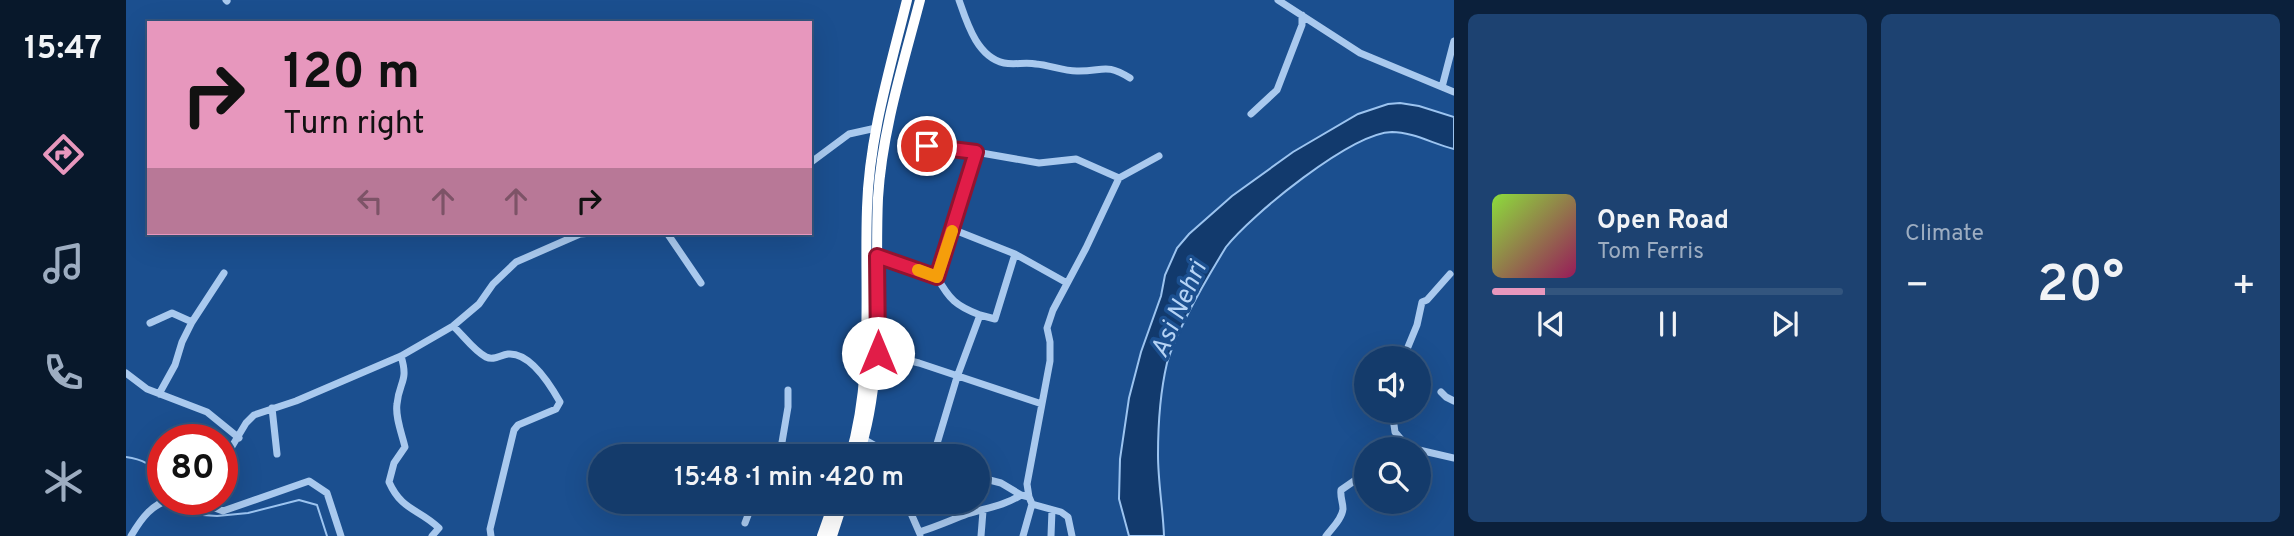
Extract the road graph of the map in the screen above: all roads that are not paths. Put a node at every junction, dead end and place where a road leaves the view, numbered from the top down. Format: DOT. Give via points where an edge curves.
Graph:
graph roads {
  1 [pos="907,0"];
  2 [pos="920,0"];
  3 [pos="959,0"];
  4 [pos="1278,0"];
  5 [pos="1302,15"];
  6 [pos="1454,41"];
  7 [pos="1130,78"];
  8 [pos="1442,87"];
  9 [pos="1454,92"];
  10 [pos="1251,114"];
  11 [pos="876,128"];
  12 [pos="907,145"];
  13 [pos="976,152"];
  14 [pos="1159,156"];
  15 [pos="812,162"];
  16 [pos="1119,178"];
  17 [pos="953,229"];
  18 [pos="578,235"];
  19 [pos="668,235"];
  20 [pos="1015,254"];
  21 [pos="877,256"];
  22 [pos="224,273"];
  23 [pos="1450,274"];
  24 [pos="937,277"];
  25 [pos="701,283"];
  26 [pos="1066,283"];
  27 [pos="980,315"];
  28 [pos="192,322"];
  29 [pos="150,323"];
  30 [pos="453,326"];
  31 [pos="1408,346"];
  32 [pos="878,353"];
  33 [pos="401,356"];
  34 [pos="126,373"];
  35 [pos="957,377"];
  36 [pos="788,390"];
  37 [pos="1441,393"];
  38 [pos="159,394"];
  39 [pos="1454,401"];
  40 [pos="1042,404"];
  41 [pos="272,408"];
  42 [pos="1410,433"];
  43 [pos="860,437"];
  44 [pos="1410,437"];
  45 [pos="239,438"];
  46 [pos="780,444"];
  47 [pos="856,444"];
  48 [pos="859,444"];
  49 [pos="872,444"];
  50 [pos="937,444"];
  51 [pos="1431,453"];
  52 [pos="276,454"];
  53 [pos="1454,458"];
  54 [pos="990,480"];
  55 [pos="1354,481"];
  56 [pos="1027,499"];
  57 [pos="238,506"];
  58 [pos="990,508"];
  59 [pos="1052,510"];
  60 [pos="147,513"];
  61 [pos="749,514"];
  62 [pos="830,514"];
  63 [pos="839,514"];
  64 [pos="911,514"];
  65 [pos="972,514"];
  66 [pos="983,514"];
  67 [pos="746,523"];
  68 [pos="920,534"];
  69 [pos="131,536"];
  70 [pos="341,536"];
  71 [pos="432,536"];
  72 [pos="491,536"];
  73 [pos="822,536"];
  74 [pos="832,536"];
  75 [pos="981,536"];
  76 [pos="1023,536"];
  77 [pos="1051,536"];
  78 [pos="1072,536"];
  79 [pos="1326,536"];
  1 -- 11 [label="highway"];
  2 -- 21 [label="highway" via="885,144"];
  3 -- 7 [label="street" via="976,40 995,60 1077,72 1111,68"];
  4 -- 5 [label="street"];
  5 -- 8 [label="street" via="1360,53"];
  5 -- 10 [label="street" via="1278,90"];
  6 -- 8 [label="street"];
  8 -- 9 [label="street"];
  11 -- 15 [label="street" via="849,134"];
  11 -- 43 [label="highway" via="867,208"];
  12 -- 13 [label="street"];
  13 -- 16 [label="street" via="1039,163 1076,159"];
  13 -- 17 [label="street"];
  14 -- 16 [label="street"];
  16 -- 26 [label="street"];
  17 -- 20 [label="street"];
  17 -- 24 [label="street"];
  18 -- 30 [label="street" via="516,262 480,304"];
  19 -- 25 [label="street"];
  20 -- 26 [label="street"];
  20 -- 27 [label="street" via="995,319"];
  21 -- 24 [label="street"];
  21 -- 32 [label="highway"];
  22 -- 28 [label="street"];
  23 -- 31 [label="street" via="1422,302"];
  24 -- 27 [label="street" via="951,300"];
  26 -- 40 [label="street" via="1047,328 1050,361"];
  27 -- 35 [label="street"];
  28 -- 29 [label="street" via="172,313"];
  28 -- 38 [label="street"];
  30 -- 33 [label="street"];
  30 -- 72 [label="street" via="486,357 508,354 532,364 560,402 556,409 514,430"];
  32 -- 35 [label="street"];
  32 -- 43 [label="highway" via="871,406"];
  33 -- 41 [label="street"];
  33 -- 71 [label="street" via="406,376 396,407 405,447 389,482 401,503 439,528"];
  34 -- 38 [label="street"];
  35 -- 40 [label="street"];
  35 -- 50 [label="street"];
  36 -- 46 [label="street"];
  37 -- 39 [label="street"];
  38 -- 45 [label="street" via="207,412"];
  40 -- 56 [label="street"];
  41 -- 45 [label="street" via="254,415"];
  41 -- 52 [label="street"];
  42 -- 44 [label="street"];
  43 -- 47 [label="highway"];
  43 -- 48 [label="highway"];
  43 -- 49 [label="street"];
  51 -- 53 [label="street"];
  54 -- 56 [label="street"];
  55 -- 79 [label="street" via="1341,490 1342,513"];
  56 -- 58 [label="street"];
  56 -- 59 [label="street"];
  56 -- 76 [label="street"];
  57 -- 70 [label="street" via="309,481 327,493"];
  59 -- 77 [label="street"];
  59 -- 78 [label="street" via="1068,517"];
  60 -- 69 [label="street"];
  61 -- 67 [label="street"];
  62 -- 73 [label="highway"];
  63 -- 74 [label="highway"];
  64 -- 68 [label="street"];
  65 -- 68 [label="street"];
  66 -- 75 [label="street"];
}
